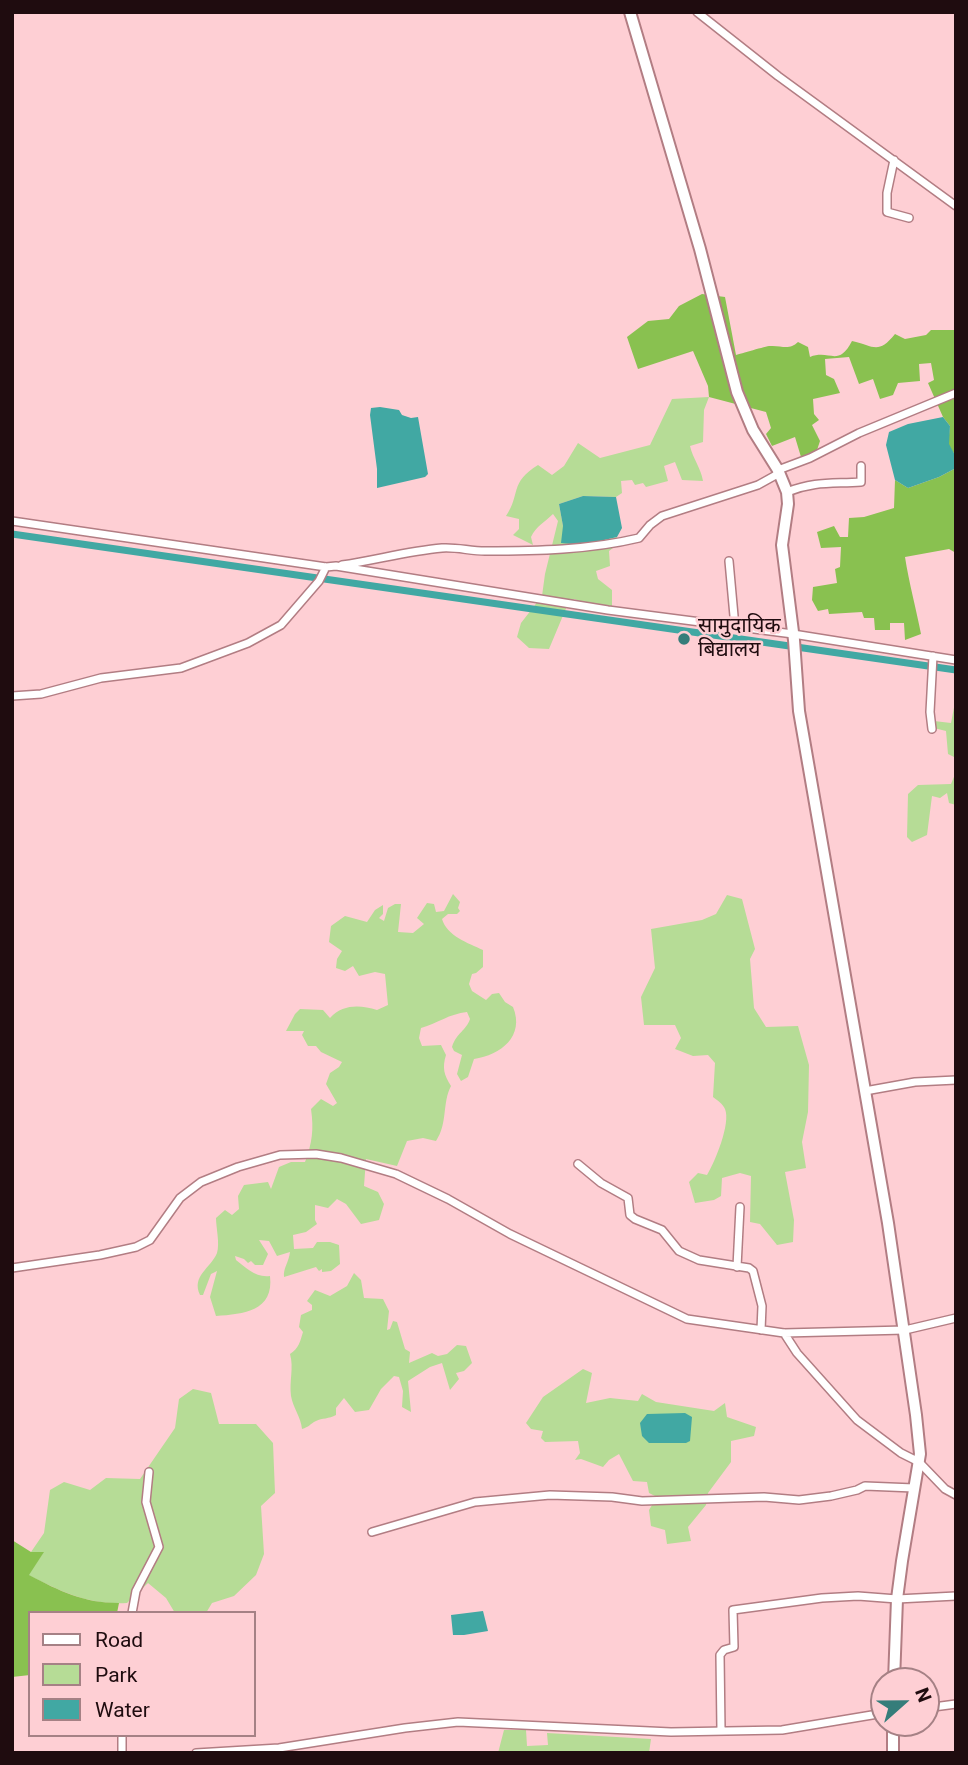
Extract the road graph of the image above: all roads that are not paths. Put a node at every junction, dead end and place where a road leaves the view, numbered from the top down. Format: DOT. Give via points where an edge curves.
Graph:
graph roads {
  1 [pos="630,12"];
  2 [pos="697,12"];
  3 [pos="894,160"];
  4 [pos="956,206"];
  5 [pos="909,218"];
  6 [pos="956,393"];
  7 [pos="861,466"];
  8 [pos="778,470"];
  9 [pos="787,492"];
  10 [pos="12,521"];
  11 [pos="729,561"];
  12 [pos="336,566"];
  13 [pos="325,570"];
  14 [pos="735,627"];
  15 [pos="794,642"];
  16 [pos="956,660"];
  17 [pos="932,664"];
  18 [pos="12,695"];
  19 [pos="932,729"];
  20 [pos="956,1080"];
  21 [pos="865,1091"];
  22 [pos="578,1164"];
  23 [pos="740,1206"];
  24 [pos="737,1267"];
  25 [pos="12,1268"];
  26 [pos="956,1318"];
  27 [pos="761,1330"];
  28 [pos="905,1330"];
  29 [pos="784,1333"];
  30 [pos="919,1462"];
  31 [pos="149,1472"];
  32 [pos="914,1488"];
  33 [pos="956,1495"];
  34 [pos="372,1532"];
  35 [pos="956,1596"];
  36 [pos="897,1599"];
  37 [pos="132,1611"];
  38 [pos="895,1667"];
  39 [pos="870,1715"];
  40 [pos="721,1730"];
  41 [pos="196,1753"];
  1 -- 8 [label="main road" via="737,392 753,430"];
  2 -- 3 [label="street"];
  3 -- 4 [label="street"];
  3 -- 5 [label="street" via="887,212"];
  6 -- 8 [label="street"];
  7 -- 9 [label="street" via="861,482 820,482"];
  8 -- 9 [label="main road"];
  8 -- 12 [label="street" via="758,485 662,516 639,538 613,544 494,551 442,548"];
  9 -- 15 [label="main road" via="782,545"];
  10 -- 13 [label="street"];
  11 -- 14 [label="street"];
  12 -- 13 [label="street"];
  12 -- 14 [label="street"];
  13 -- 18 [label="street" via="281,625 248,643 181,668"];
  14 -- 15 [label="street"];
  15 -- 17 [label="street"];
  15 -- 21 [label="main road" via="799,711"];
  16 -- 17 [label="street"];
  17 -- 19 [label="street"];
  20 -- 21 [label="street"];
  21 -- 28 [label="main road"];
  22 -- 24 [label="street" via="601,1184 628,1198 630,1215 662,1230 679,1251"];
  23 -- 24 [label="street"];
  24 -- 27 [label="street" via="753,1271 762,1306"];
  25 -- 27 [label="street" via="136,1247 150,1240 180,1198 201,1182 280,1155 316,1154 396,1174 687,1319"];
  26 -- 28 [label="street"];
  27 -- 29 [label="street"];
  28 -- 29 [label="street"];
  28 -- 30 [label="main road"];
  29 -- 30 [label="street" via="858,1420"];
  30 -- 32 [label="main road"];
  30 -- 33 [label="street"];
  31 -- 37 [label="street" via="146,1502 159,1547 136,1591"];
  32 -- 34 [label="street" via="865,1486 799,1500 642,1501 550,1495 475,1502"];
  32 -- 36 [label="main road"];
  35 -- 36 [label="street"];
  36 -- 38 [label="main road"];
  36 -- 40 [label="street" via="822,1598 733,1610 734,1647 720,1655"];
  39 -- 40 [label="street" via="782,1730"];
  40 -- 41 [label="street" via="593,1730 458,1722 279,1748"];
}
